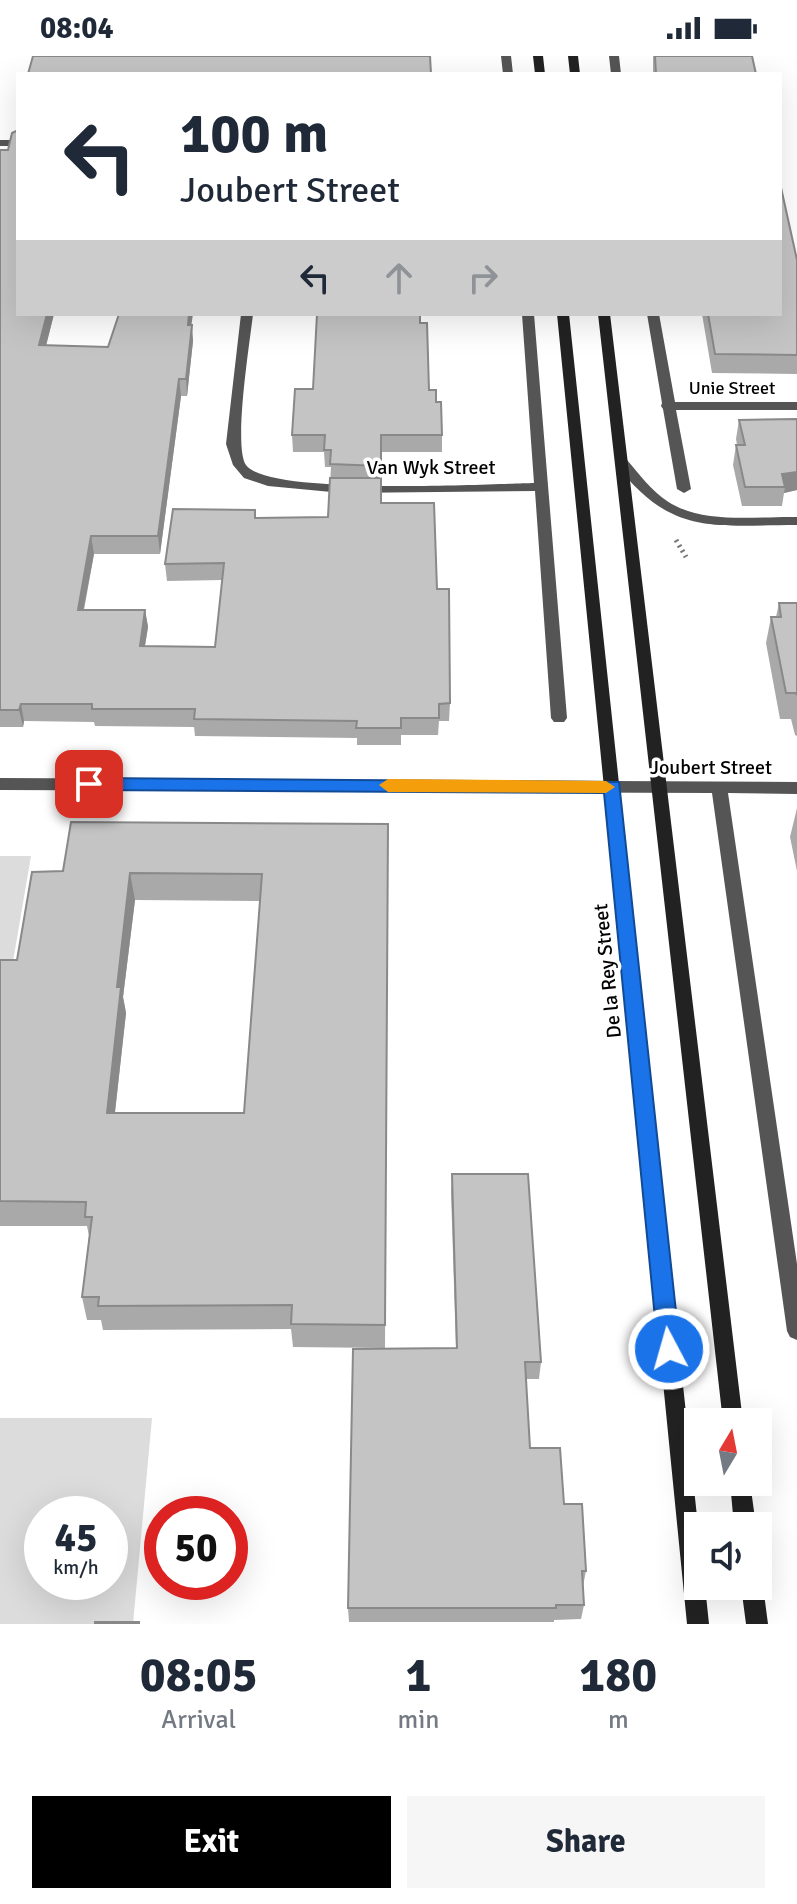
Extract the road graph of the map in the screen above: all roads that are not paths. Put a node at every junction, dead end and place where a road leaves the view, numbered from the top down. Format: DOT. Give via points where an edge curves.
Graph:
graph roads {
  1 [pos="247,316"];
  2 [pos="528,316"];
  3 [pos="563,316"];
  4 [pos="604,316"];
  5 [pos="653,316"];
  6 [pos="667,406"];
  7 [pos="797,406"];
  8 [pos="622,463"];
  9 [pos="543,487"];
  10 [pos="684,489"];
  11 [pos="797,521"];
  12 [pos="559,718"];
  13 [pos="0,784"];
  14 [pos="613,787"];
  15 [pos="657,787"];
  16 [pos="719,787"];
  17 [pos="797,788"];
  18 [pos="797,1331"];
  19 [pos="731,1408"];
  20 [pos="754,1600"];
  21 [pos="698,1624"];
  22 [pos="757,1624"];
  1 -- 9 [label="street, Van Wyk Street" via="233,444 236,461 249,476 276,485 316,487"];
  2 -- 9 [label="street"];
  3 -- 14 [label="main road, De la Rey Street"];
  4 -- 8 [label="main road"];
  5 -- 6 [label="street"];
  6 -- 7 [label="street, Unie Street"];
  6 -- 10 [label="street"];
  8 -- 11 [label="street" via="652,497 691,517"];
  8 -- 15 [label="main road"];
  9 -- 12 [label="street"];
  13 -- 14 [label="street, Joubert Street"];
  14 -- 15 [label="street, Joubert Street"];
  14 -- 21 [label="main road, De la Rey Street"];
  15 -- 16 [label="street, Joubert Street"];
  15 -- 19 [label="main road"];
  16 -- 17 [label="street, Joubert Street"];
  16 -- 18 [label="street"];
  20 -- 22 [label="main road"];
}
